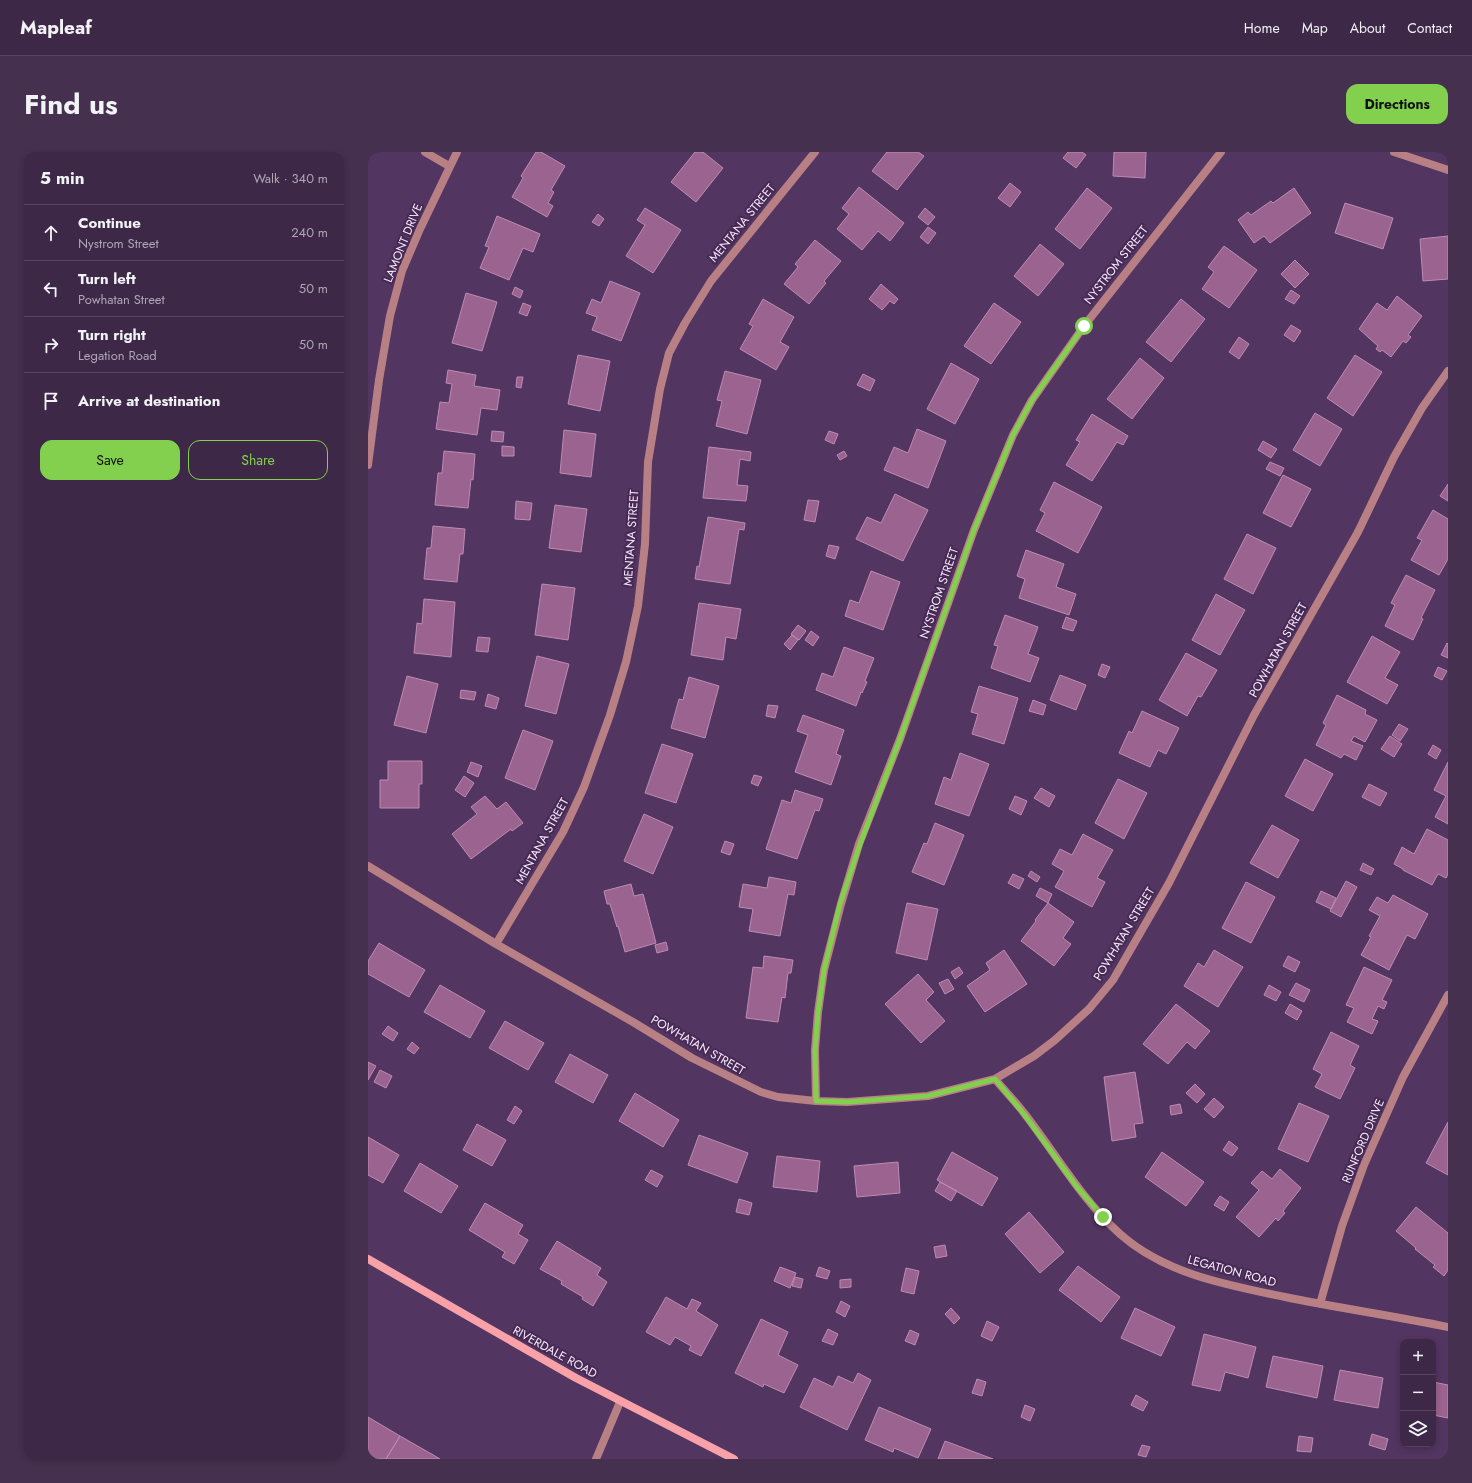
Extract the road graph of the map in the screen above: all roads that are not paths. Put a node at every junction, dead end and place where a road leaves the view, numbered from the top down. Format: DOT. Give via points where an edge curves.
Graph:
graph roads {
  1 [pos="425,152"];
  2 [pos="457,152"];
  3 [pos="815,152"];
  4 [pos="1221,152"];
  5 [pos="1394,152"];
  6 [pos="449,166"];
  7 [pos="1448,170"];
  8 [pos="1448,371"];
  9 [pos="368,465"];
  10 [pos="368,866"];
  11 [pos="496,944"];
  12 [pos="1448,995"];
  13 [pos="995,1079"];
  14 [pos="816,1101"];
  15 [pos="368,1259"];
  16 [pos="1320,1304"];
  17 [pos="1448,1327"];
  18 [pos="620,1402"];
  19 [pos="596,1459"];
  20 [pos="734,1459"];
  1 -- 6 [label="street"];
  2 -- 6 [label="street, LAMONT DRIVE"];
  3 -- 11 [label="street, MENTANA STREET" via="711,281 669,353 660,389 648,462 645,544 638,606 626,662 584,787 563,832"];
  4 -- 14 [label="street, NYSTROM STREET" via="1084,326 1032,400 1013,435 974,530 840,904 824,970 818,1012 815,1050"];
  5 -- 7 [label="street"];
  6 -- 9 [label="street, LAMONT DRIVE" via="402,271 390,316"];
  8 -- 13 [label="street, POWHATAN STREET" via="1422,408 1394,457 1358,532 1254,715 1169,883 1113,980 1089,1009 1055,1040"];
  10 -- 11 [label="street, POWHATAN STREET"];
  11 -- 14 [label="street, POWHATAN STREET" via="692,1058 745,1085 778,1097"];
  12 -- 16 [label="street, RUNFORD DRIVE" via="1403,1077 1364,1165 1342,1226"];
  13 -- 14 [label="street, POWHATAN STREET" via="928,1096 847,1102"];
  13 -- 16 [label="street, LEGATION ROAD" via="1103,1217 1120,1235 1143,1251 1184,1272 1209,1280"];
  15 -- 18 [label="main road, RIVERDALE ROAD"];
  16 -- 17 [label="street, LEGATION ROAD"];
  18 -- 19 [label="street"];
  18 -- 20 [label="main road, RIVERDALE ROAD"];
}
